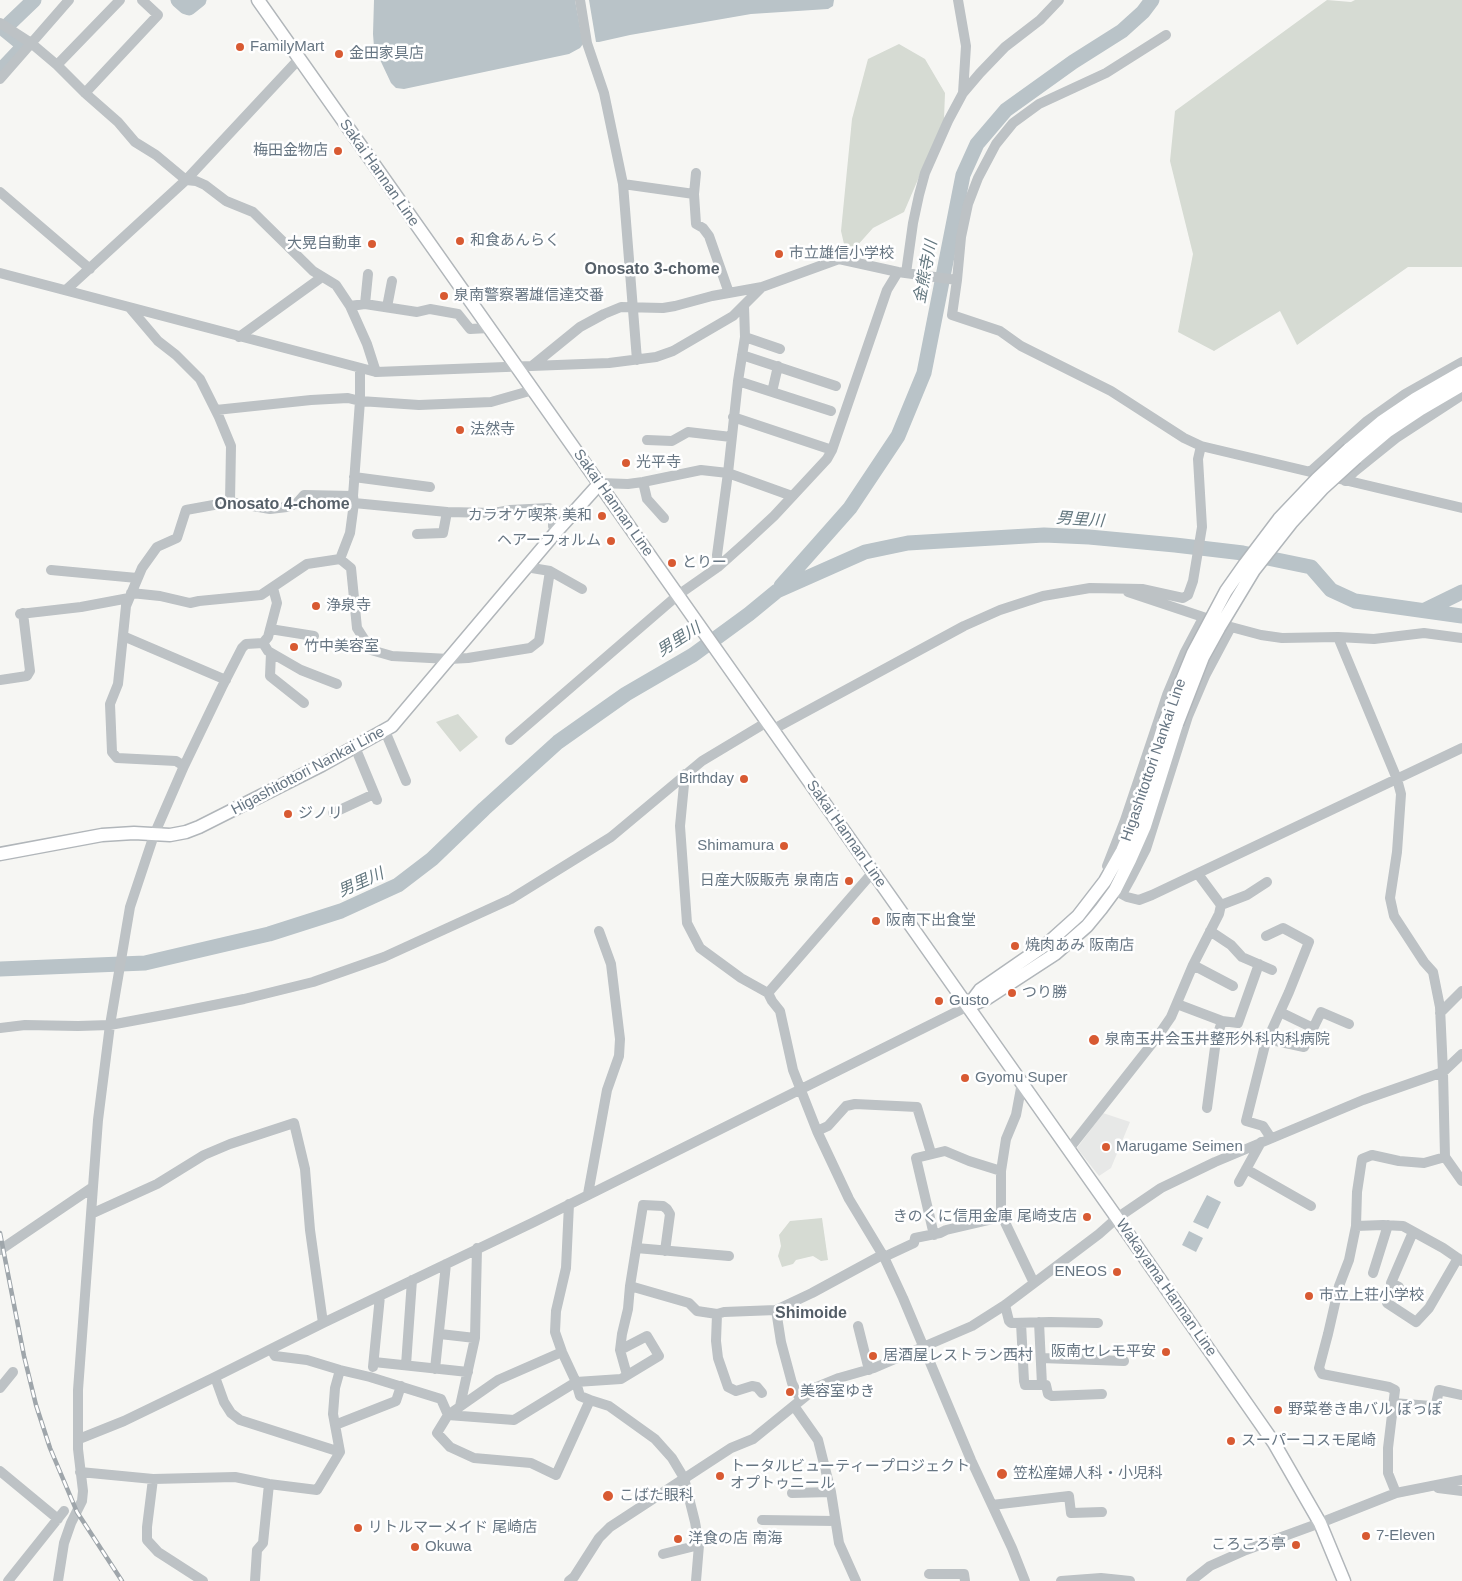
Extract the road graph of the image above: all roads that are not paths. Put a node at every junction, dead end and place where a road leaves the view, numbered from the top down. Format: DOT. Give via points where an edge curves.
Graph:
graph roads {
  1 [pos="69,0"];
  2 [pos="120,0"];
  3 [pos="142,0"];
  4 [pos="258,0"];
  5 [pos="580,0"];
  6 [pos="958,0"];
  7 [pos="1058,0"];
  8 [pos="5,26"];
  9 [pos="1166,35"];
  10 [pos="31,44"];
  11 [pos="300,59"];
  12 [pos="57,65"];
  13 [pos="0,79"];
  14 [pos="85,93"];
  15 [pos="963,93"];
  16 [pos="696,173"];
  17 [pos="186,180"];
  18 [pos="623,184"];
  19 [pos="0,192"];
  20 [pos="694,194"];
  21 [pos="90,269"];
  22 [pos="0,273"];
  23 [pos="904,273"];
  24 [pos="368,274"];
  25 [pos="322,277"];
  26 [pos="955,280"];
  27 [pos="392,281"];
  28 [pos="762,287"];
  29 [pos="66,290"];
  30 [pos="729,293"];
  31 [pos="364,304"];
  32 [pos="350,306"];
  33 [pos="632,306"];
  34 [pos="744,306"];
  35 [pos="130,308"];
  36 [pos="387,308"];
  37 [pos="489,328"];
  38 [pos="239,337"];
  39 [pos="745,337"];
  40 [pos="780,349"];
  41 [pos="742,355"];
  42 [pos="637,360"];
  43 [pos="1462,362"];
  44 [pos="516,366"];
  45 [pos="532,366"];
  46 [pos="778,366"];
  47 [pos="360,368"];
  48 [pos="376,372"];
  49 [pos="1462,372"];
  50 [pos="738,381"];
  51 [pos="1462,385"];
  52 [pos="836,386"];
  53 [pos="533,390"];
  54 [pos="772,392"];
  55 [pos="1462,395"];
  56 [pos="360,401"];
  57 [pos="216,410"];
  58 [pos="831,411"];
  59 [pos="733,417"];
  60 [pos="731,437"];
  61 [pos="647,440"];
  62 [pos="1202,446"];
  63 [pos="832,450"];
  64 [pos="1353,453"];
  65 [pos="1310,472"];
  66 [pos="728,473"];
  67 [pos="354,477"];
  68 [pos="1345,481"];
  69 [pos="643,482"];
  70 [pos="600,483"];
  71 [pos="430,487"];
  72 [pos="792,496"];
  73 [pos="353,499"];
  74 [pos="230,502"];
  75 [pos="1462,508"];
  76 [pos="447,512"];
  77 [pos="664,518"];
  78 [pos="556,532"];
  79 [pos="417,534"];
  80 [pos="340,559"];
  81 [pos="526,567"];
  82 [pos="718,567"];
  83 [pos="51,570"];
  84 [pos="550,571"];
  85 [pos="137,578"];
  86 [pos="273,588"];
  87 [pos="582,589"];
  88 [pos="1120,590"];
  89 [pos="130,595"];
  90 [pos="681,599"];
  91 [pos="1203,618"];
  92 [pos="1231,627"];
  93 [pos="270,629"];
  94 [pos="123,636"];
  95 [pos="314,636"];
  96 [pos="1338,637"];
  97 [pos="1462,638"];
  98 [pos="264,643"];
  99 [pos="271,653"];
  100 [pos="449,658"];
  101 [pos="0,680"];
  102 [pos="226,680"];
  103 [pos="337,684"];
  104 [pos="304,703"];
  105 [pos="767,723"];
  106 [pos="1171,723"];
  107 [pos="385,731"];
  108 [pos="510,740"];
  109 [pos="356,747"];
  110 [pos="1462,748"];
  111 [pos="184,766"];
  112 [pos="685,774"];
  113 [pos="1397,779"];
  114 [pos="406,781"];
  115 [pos="333,813"];
  116 [pos="154,835"];
  117 [pos="0,854"];
  118 [pos="873,872"];
  119 [pos="1198,874"];
  120 [pos="1267,882"];
  121 [pos="1118,892"];
  122 [pos="1093,896"];
  123 [pos="1221,905"];
  124 [pos="599,931"];
  125 [pos="1210,932"];
  126 [pos="1266,936"];
  127 [pos="1259,964"];
  128 [pos="1193,965"];
  129 [pos="1272,970"];
  130 [pos="1233,986"];
  131 [pos="1462,991"];
  132 [pos="768,993"];
  133 [pos="1176,1004"];
  134 [pos="968,1006"];
  135 [pos="1280,1012"];
  136 [pos="1440,1013"];
  137 [pos="1222,1021"];
  138 [pos="1350,1024"];
  139 [pos="110,1025"];
  140 [pos="0,1028"];
  141 [pos="1314,1028"];
  142 [pos="1267,1039"];
  143 [pos="1461,1058"];
  144 [pos="1443,1072"];
  145 [pos="1022,1083"];
  146 [pos="800,1089"];
  147 [pos="1207,1108"];
  148 [pos="817,1131"];
  149 [pos="1266,1140"];
  150 [pos="1069,1149"];
  151 [pos="931,1153"];
  152 [pos="1445,1157"];
  153 [pos="1246,1169"];
  154 [pos="1001,1171"];
  155 [pos="1462,1181"];
  156 [pos="1239,1182"];
  157 [pos="93,1187"];
  158 [pos="588,1194"];
  159 [pos="569,1204"];
  160 [pos="1311,1206"];
  161 [pos="91,1214"];
  162 [pos="1002,1217"];
  163 [pos="1118,1218"];
  164 [pos="1388,1225"];
  165 [pos="1356,1226"];
  166 [pos="1413,1232"];
  167 [pos="934,1235"];
  168 [pos="478,1248"];
  169 [pos="636,1248"];
  170 [pos="0,1250"];
  171 [pos="665,1250"];
  172 [pos="729,1256"];
  173 [pos="883,1256"];
  174 [pos="1460,1259"];
  175 [pos="446,1264"];
  176 [pos="1373,1273"];
  177 [pos="412,1280"];
  178 [pos="1034,1283"];
  179 [pos="630,1286"];
  180 [pos="1399,1287"];
  181 [pos="380,1296"];
  182 [pos="1387,1302"];
  183 [pos="1005,1305"];
  184 [pos="776,1310"];
  185 [pos="717,1314"];
  186 [pos="1039,1322"];
  187 [pos="1098,1322"];
  188 [pos="323,1323"];
  189 [pos="1021,1323"];
  190 [pos="858,1326"];
  191 [pos="440,1334"];
  192 [pos="475,1338"];
  193 [pos="924,1346"];
  194 [pos="271,1349"];
  195 [pos="620,1350"];
  196 [pos="562,1352"];
  197 [pos="1041,1358"];
  198 [pos="1124,1361"];
  199 [pos="374,1362"];
  200 [pos="406,1365"];
  201 [pos="436,1369"];
  202 [pos="340,1370"];
  203 [pos="869,1370"];
  204 [pos="13,1372"];
  205 [pos="468,1372"];
  206 [pos="627,1375"];
  207 [pos="215,1377"];
  208 [pos="370,1377"];
  209 [pos="576,1382"];
  210 [pos="1042,1385"];
  211 [pos="401,1386"];
  212 [pos="0,1388"];
  213 [pos="762,1393"];
  214 [pos="1102,1394"];
  215 [pos="1462,1394"];
  216 [pos="590,1400"];
  217 [pos="797,1403"];
  218 [pos="1393,1403"];
  219 [pos="460,1406"];
  220 [pos="448,1415"];
  221 [pos="335,1425"];
  222 [pos="79,1439"];
  223 [pos="340,1452"];
  224 [pos="0,1471"];
  225 [pos="80,1472"];
  226 [pos="684,1478"];
  227 [pos="153,1479"];
  228 [pos="1462,1480"];
  229 [pos="269,1484"];
  230 [pos="1429,1487"];
  231 [pos="831,1492"];
  232 [pos="1462,1492"];
  233 [pos="792,1493"];
  234 [pos="1396,1493"];
  235 [pos="992,1505"];
  236 [pos="1102,1512"];
  237 [pos="762,1520"];
  238 [pos="835,1521"];
  239 [pos="1320,1523"];
  240 [pos="699,1545"];
  241 [pos="663,1554"];
  242 [pos="929,1575"];
  243 [pos="571,1580"];
  244 [pos="8,1581"];
  245 [pos="58,1581"];
  246 [pos="202,1581"];
  247 [pos="255,1581"];
  248 [pos="696,1581"];
  249 [pos="856,1581"];
  250 [pos="964,1581"];
  251 [pos="1025,1581"];
  252 [pos="1061,1581"];
  253 [pos="1130,1581"];
  254 [pos="1191,1581"];
  255 [pos="1344,1581"];
  1 -- 10 [label="street"];
  2 -- 12 [label="street"];
  3 -- 14 [label="street" via="158,15"];
  4 -- 11 [label="main road, Sakai Hannan Line"];
  5 -- 18 [label="street" via="587,44 604,93"];
  6 -- 15 [label="street" via="966,46"];
  7 -- 15 [label="street" via="1040,20 1005,47"];
  8 -- 10 [label="street"];
  9 -- 26 [label="street" via="1106,73 1039,104 1012,123 996,144 968,204"];
  10 -- 12 [label="street"];
  10 -- 13 [label="street"];
  11 -- 17 [label="street"];
  11 -- 37 [label="main road, Sakai Hannan Line"];
  12 -- 14 [label="street"];
  14 -- 17 [label="street" via="135,142"];
  15 -- 23 [label="street" via="925,173"];
  16 -- 20 [label="street"];
  17 -- 21 [label="street"];
  17 -- 25 [label="street" via="205,185 226,201 253,212"];
  18 -- 20 [label="street"];
  18 -- 33 [label="street"];
  19 -- 21 [label="street"];
  20 -- 30 [label="street" via="696,224 709,236"];
  21 -- 29 [label="street"];
  22 -- 29 [label="street"];
  23 -- 26 [label="street"];
  23 -- 28 [label="street" via="840,259"];
  23 -- 63 [label="street" via="887,290"];
  24 -- 31 [label="street"];
  25 -- 32 [label="street" via="336,285"];
  25 -- 38 [label="street"];
  26 -- 62 [label="street" via="952,315 1000,331 1021,346 1111,391"];
  27 -- 36 [label="street"];
  28 -- 30 [label="street"];
  28 -- 34 [label="street"];
  29 -- 35 [label="street"];
  30 -- 33 [label="street" via="663,308"];
  31 -- 32 [label="street"];
  31 -- 36 [label="street"];
  32 -- 48 [label="street"];
  33 -- 42 [label="street"];
  33 -- 45 [label="street" via="621,307 580,327"];
  34 -- 39 [label="street"];
  34 -- 42 [label="street" via="733,316 672,351"];
  35 -- 38 [label="street"];
  35 -- 57 [label="street" via="158,341 200,379"];
  36 -- 37 [label="street" via="417,312 430,309 458,314 470,329"];
  37 -- 44 [label="main road, Sakai Hannan Line"];
  38 -- 47 [label="street"];
  39 -- 40 [label="street"];
  39 -- 41 [label="street"];
  41 -- 46 [label="street"];
  41 -- 50 [label="street"];
  42 -- 45 [label="street"];
  43 -- 65 [label="street" via="1405,394 1367,421"];
  44 -- 45 [label="street"];
  44 -- 48 [label="street"];
  44 -- 53 [label="main road, Sakai Hannan Line"];
  46 -- 52 [label="street"];
  46 -- 54 [label="street"];
  47 -- 48 [label="street"];
  47 -- 56 [label="street"];
  49 -- 64 [label="main road, Higashitottori Nankai Line" via="1415,398 1381,422"];
  50 -- 54 [label="street"];
  50 -- 59 [label="street"];
  51 -- 64 [label="main road, Higashitottori Nankai Line"];
  53 -- 56 [label="street" via="492,402 419,405"];
  53 -- 70 [label="main road, Sakai Hannan Line"];
  54 -- 58 [label="street"];
  55 -- 68 [label="street" via="1396,438"];
  56 -- 57 [label="street" via="348,398 311,400"];
  56 -- 67 [label="street"];
  57 -- 74 [label="street" via="231,446"];
  59 -- 60 [label="street"];
  59 -- 63 [label="street"];
  60 -- 61 [label="street" via="688,432 672,441"];
  60 -- 66 [label="street"];
  62 -- 65 [label="street"];
  62 -- 88 [label="street" via="1198,459 1202,527 1188,595 1183,598 1142,589"];
  63 -- 72 [label="street"];
  64 -- 106 [label="main road, Higashitottori Nankai Line, bridge" via="1291,522 1254,570 1219,628"];
  65 -- 68 [label="street"];
  66 -- 69 [label="street" via="701,470"];
  66 -- 72 [label="street"];
  66 -- 82 [label="street"];
  67 -- 71 [label="street"];
  67 -- 73 [label="street"];
  68 -- 75 [label="street"];
  69 -- 70 [label="street"];
  69 -- 77 [label="street" via="648,500"];
  70 -- 78 [label="main road, Higashitottori Nankai Line"];
  70 -- 90 [label="main road, Sakai Hannan Line"];
  72 -- 82 [label="street"];
  73 -- 74 [label="street" via="304,495 297,503 270,509"];
  73 -- 76 [label="street"];
  73 -- 80 [label="street" via="350,533"];
  74 -- 85 [label="street" via="186,510 177,538 157,547"];
  76 -- 78 [label="street" via="494,513 549,508 553,512"];
  76 -- 79 [label="street" via="443,533"];
  78 -- 81 [label="main road, Higashitottori Nankai Line"];
  80 -- 86 [label="street" via="307,564"];
  80 -- 100 [label="street" via="350,568 357,628 371,650 392,656"];
  81 -- 84 [label="street"];
  81 -- 100 [label="main road, Higashitottori Nankai Line"];
  82 -- 90 [label="street"];
  83 -- 85 [label="street"];
  84 -- 87 [label="street"];
  84 -- 100 [label="street" via="539,641 530,648"];
  85 -- 89 [label="street"];
  86 -- 89 [label="street" via="261,595 190,603 160,596"];
  86 -- 93 [label="street" via="277,603"];
  88 -- 91 [label="street"];
  88 -- 105 [label="street" via="1090,588 1067,591 1000,610"];
  89 -- 94 [label="street"];
  89 -- 101 [label="street" via="81,607 22,613 30,671 26,676"];
  90 -- 105 [label="main road, Sakai Hannan Line"];
  90 -- 108 [label="street"];
  91 -- 92 [label="street"];
  91 -- 122 [label="street" via="1167,695 1112,856"];
  92 -- 96 [label="street" via="1282,638"];
  92 -- 121 [label="street" via="1188,716 1146,849 1132,876"];
  93 -- 95 [label="street"];
  93 -- 98 [label="street"];
  94 -- 102 [label="street"];
  94 -- 111 [label="street" via="118,684 110,704 112,752 117,758 176,761"];
  96 -- 97 [label="street" via="1374,639 1424,633"];
  96 -- 113 [label="street"];
  98 -- 99 [label="street"];
  98 -- 102 [label="street" via="246,644"];
  99 -- 103 [label="street" via="301,670"];
  99 -- 104 [label="street" via="270,676"];
  100 -- 107 [label="main road, Higashitottori Nankai Line" via="396,723"];
  102 -- 111 [label="street"];
  105 -- 112 [label="street"];
  105 -- 118 [label="main road, Sakai Hannan Line"];
  106 -- 121 [label="main road, Higashitottori Nankai Line" via="1145,826"];
  106 -- 122 [label="main road, Higashitottori Nankai Line" via="1118,859"];
  107 -- 109 [label="main road, Higashitottori Nankai Line"];
  107 -- 114 [label="street"];
  109 -- 115 [label="street" via="376,797"];
  109 -- 116 [label="main road, Higashitottori Nankai Line" via="199,828"];
  110 -- 113 [label="street"];
  111 -- 116 [label="street"];
  112 -- 132 [label="street" via="680,826 686,923 700,948"];
  112 -- 139 [label="street" via="610,836 511,900 384,957 313,982"];
  113 -- 119 [label="street"];
  113 -- 136 [label="street" via="1401,794 1390,898 1394,916 1433,972"];
  116 -- 117 [label="main road, Higashitottori Nankai Line" via="102,835"];
  116 -- 139 [label="street" via="130,907"];
  118 -- 132 [label="street"];
  118 -- 134 [label="main road, Sakai Hannan Line"];
  119 -- 121 [label="street" via="1139,900"];
  119 -- 123 [label="street"];
  120 -- 123 [label="street" via="1247,895"];
  121 -- 134 [label="main road, Higashitottori Nankai Line" via="1055,954 986,999"];
  122 -- 134 [label="main road, Higashitottori Nankai Line" via="1078,916 1048,943 980,990"];
  123 -- 125 [label="street"];
  124 -- 158 [label="street" via="610,964 620,1039 619,1056 606,1090"];
  125 -- 127 [label="street" via="1231,945 1242,957"];
  125 -- 128 [label="street"];
  126 -- 135 [label="street" via="1283,928 1309,942"];
  127 -- 129 [label="street"];
  127 -- 137 [label="street" via="1238,1023"];
  128 -- 130 [label="street"];
  128 -- 133 [label="street"];
  131 -- 136 [label="street"];
  132 -- 146 [label="street" via="780,1011"];
  133 -- 137 [label="street"];
  133 -- 150 [label="street" via="1158,1036"];
  134 -- 145 [label="main road, Wakayama Hannan Line"];
  134 -- 146 [label="street"];
  135 -- 141 [label="street"];
  135 -- 142 [label="street"];
  136 -- 144 [label="street"];
  137 -- 147 [label="street" via="1216,1040"];
  138 -- 141 [label="street" via="1321,1012"];
  139 -- 140 [label="street"];
  139 -- 157 [label="street"];
  141 -- 142 [label="street" via="1304,1047"];
  142 -- 149 [label="street" via="1246,1121 1263,1126"];
  143 -- 144 [label="street"];
  144 -- 149 [label="street" via="1363,1100"];
  144 -- 152 [label="street"];
  145 -- 150 [label="main road, Wakayama Hannan Line"];
  145 -- 154 [label="street" via="1016,1115 1006,1139"];
  146 -- 148 [label="street"];
  146 -- 158 [label="street"];
  148 -- 151 [label="street" via="828,1126 846,1106 917,1107"];
  148 -- 173 [label="street" via="849,1199"];
  149 -- 153 [label="street"];
  149 -- 163 [label="street" via="1161,1188"];
  150 -- 163 [label="main road, Wakayama Hannan Line"];
  151 -- 154 [label="street" via="945,1151"];
  151 -- 167 [label="street" via="916,1158"];
  152 -- 155 [label="street"];
  152 -- 165 [label="street" via="1424,1163 1399,1162 1372,1155 1362,1159"];
  153 -- 156 [label="street"];
  153 -- 160 [label="street"];
  154 -- 162 [label="street"];
  157 -- 161 [label="street"];
  157 -- 170 [label="street"];
  158 -- 159 [label="street"];
  159 -- 168 [label="street"];
  159 -- 196 [label="street" via="566,1268 556,1311 555,1332"];
  161 -- 188 [label="street" via="157,1184 204,1155 294,1123 304,1169"];
  161 -- 222 [label="street" via="78,1390"];
  162 -- 167 [label="street"];
  162 -- 178 [label="street"];
  163 -- 178 [label="street"];
  163 -- 239 [label="main road, Wakayama Hannan Line" via="1274,1443"];
  164 -- 165 [label="street"];
  164 -- 166 [label="street" via="1403,1226"];
  164 -- 176 [label="street"];
  165 -- 218 [label="street" via="1319,1368 1322,1374 1389,1387 1395,1390"];
  166 -- 174 [label="street"];
  166 -- 180 [label="street" via="1391,1284"];
  167 -- 173 [label="street" via="915,1238 914,1243"];
  168 -- 175 [label="street"];
  168 -- 192 [label="street"];
  169 -- 171 [label="street"];
  169 -- 171 [label="street" via="643,1205 663,1206 670,1214"];
  169 -- 179 [label="street"];
  171 -- 172 [label="street"];
  173 -- 184 [label="street"];
  173 -- 193 [label="street"];
  174 -- 182 [label="street" via="1429,1308 1416,1322"];
  175 -- 177 [label="street"];
  175 -- 191 [label="street"];
  177 -- 181 [label="street"];
  177 -- 200 [label="street"];
  178 -- 183 [label="street"];
  179 -- 185 [label="street" via="689,1303 697,1311"];
  179 -- 195 [label="street"];
  181 -- 188 [label="street"];
  181 -- 199 [label="street"];
  183 -- 189 [label="street" via="1010,1322"];
  183 -- 193 [label="street" via="972,1326"];
  184 -- 185 [label="street"];
  184 -- 217 [label="street"];
  185 -- 213 [label="street" via="718,1358 728,1388 736,1391 752,1386"];
  186 -- 187 [label="street"];
  186 -- 189 [label="street"];
  186 -- 197 [label="street"];
  188 -- 194 [label="street"];
  189 -- 210 [label="street" via="1024,1384"];
  190 -- 203 [label="street"];
  191 -- 192 [label="street"];
  191 -- 201 [label="street"];
  192 -- 205 [label="street"];
  193 -- 203 [label="street"];
  193 -- 235 [label="street" via="970,1460"];
  194 -- 202 [label="street" via="275,1356 307,1360"];
  194 -- 207 [label="street"];
  195 -- 206 [label="street"];
  195 -- 206 [label="street" via="647,1336 659,1356"];
  196 -- 209 [label="street"];
  196 -- 219 [label="street" via="498,1380"];
  197 -- 198 [label="street"];
  197 -- 210 [label="street"];
  199 -- 200 [label="street"];
  199 -- 208 [label="street"];
  200 -- 201 [label="street"];
  201 -- 205 [label="street"];
  202 -- 208 [label="street"];
  202 -- 221 [label="street" via="335,1388"];
  203 -- 217 [label="street" via="817,1387"];
  204 -- 212 [label="street"];
  205 -- 219 [label="street"];
  206 -- 209 [label="street"];
  207 -- 222 [label="street"];
  207 -- 223 [label="street" via="224,1402 240,1420"];
  208 -- 211 [label="street"];
  209 -- 216 [label="street" via="580,1396"];
  209 -- 220 [label="street" via="514,1420"];
  210 -- 214 [label="street" via="1046,1385 1048,1394 1052,1396"];
  211 -- 220 [label="street" via="441,1399"];
  211 -- 221 [label="street" via="396,1401"];
  215 -- 218 [label="street" via="1439,1390 1436,1404 1431,1406"];
  216 -- 220 [label="street" via="556,1475 531,1463 474,1458 450,1447 437,1433"];
  216 -- 226 [label="street" via="609,1406 655,1439"];
  217 -- 226 [label="street" via="754,1439 731,1448"];
  217 -- 231 [label="street" via="818,1440"];
  218 -- 234 [label="street" via="1388,1473"];
  219 -- 220 [label="street"];
  221 -- 223 [label="street"];
  222 -- 225 [label="street"];
  223 -- 229 [label="street" via="317,1490"];
  224 -- 244 [label="street" via="61,1515"];
  225 -- 227 [label="street"];
  225 -- 245 [label="street" via="82,1502 64,1542"];
  226 -- 240 [label="street"];
  226 -- 243 [label="street" via="610,1528 599,1538"];
  227 -- 229 [label="street" via="235,1477"];
  227 -- 246 [label="street" via="147,1540 158,1552"];
  228 -- 230 [label="street"];
  229 -- 247 [label="street"];
  230 -- 232 [label="street"];
  230 -- 234 [label="street"];
  231 -- 233 [label="street"];
  231 -- 238 [label="street"];
  234 -- 239 [label="street"];
  235 -- 236 [label="street" via="1069,1496 1071,1512"];
  235 -- 251 [label="street"];
  237 -- 238 [label="street"];
  238 -- 249 [label="street" via="841,1548"];
  239 -- 254 [label="street" via="1210,1566"];
  239 -- 255 [label="main road, Wakayama Hannan Line"];
  240 -- 241 [label="street"];
  240 -- 248 [label="street"];
  242 -- 250 [label="street" via="964,1574"];
  252 -- 253 [label="street" via="1101,1578"];
}
